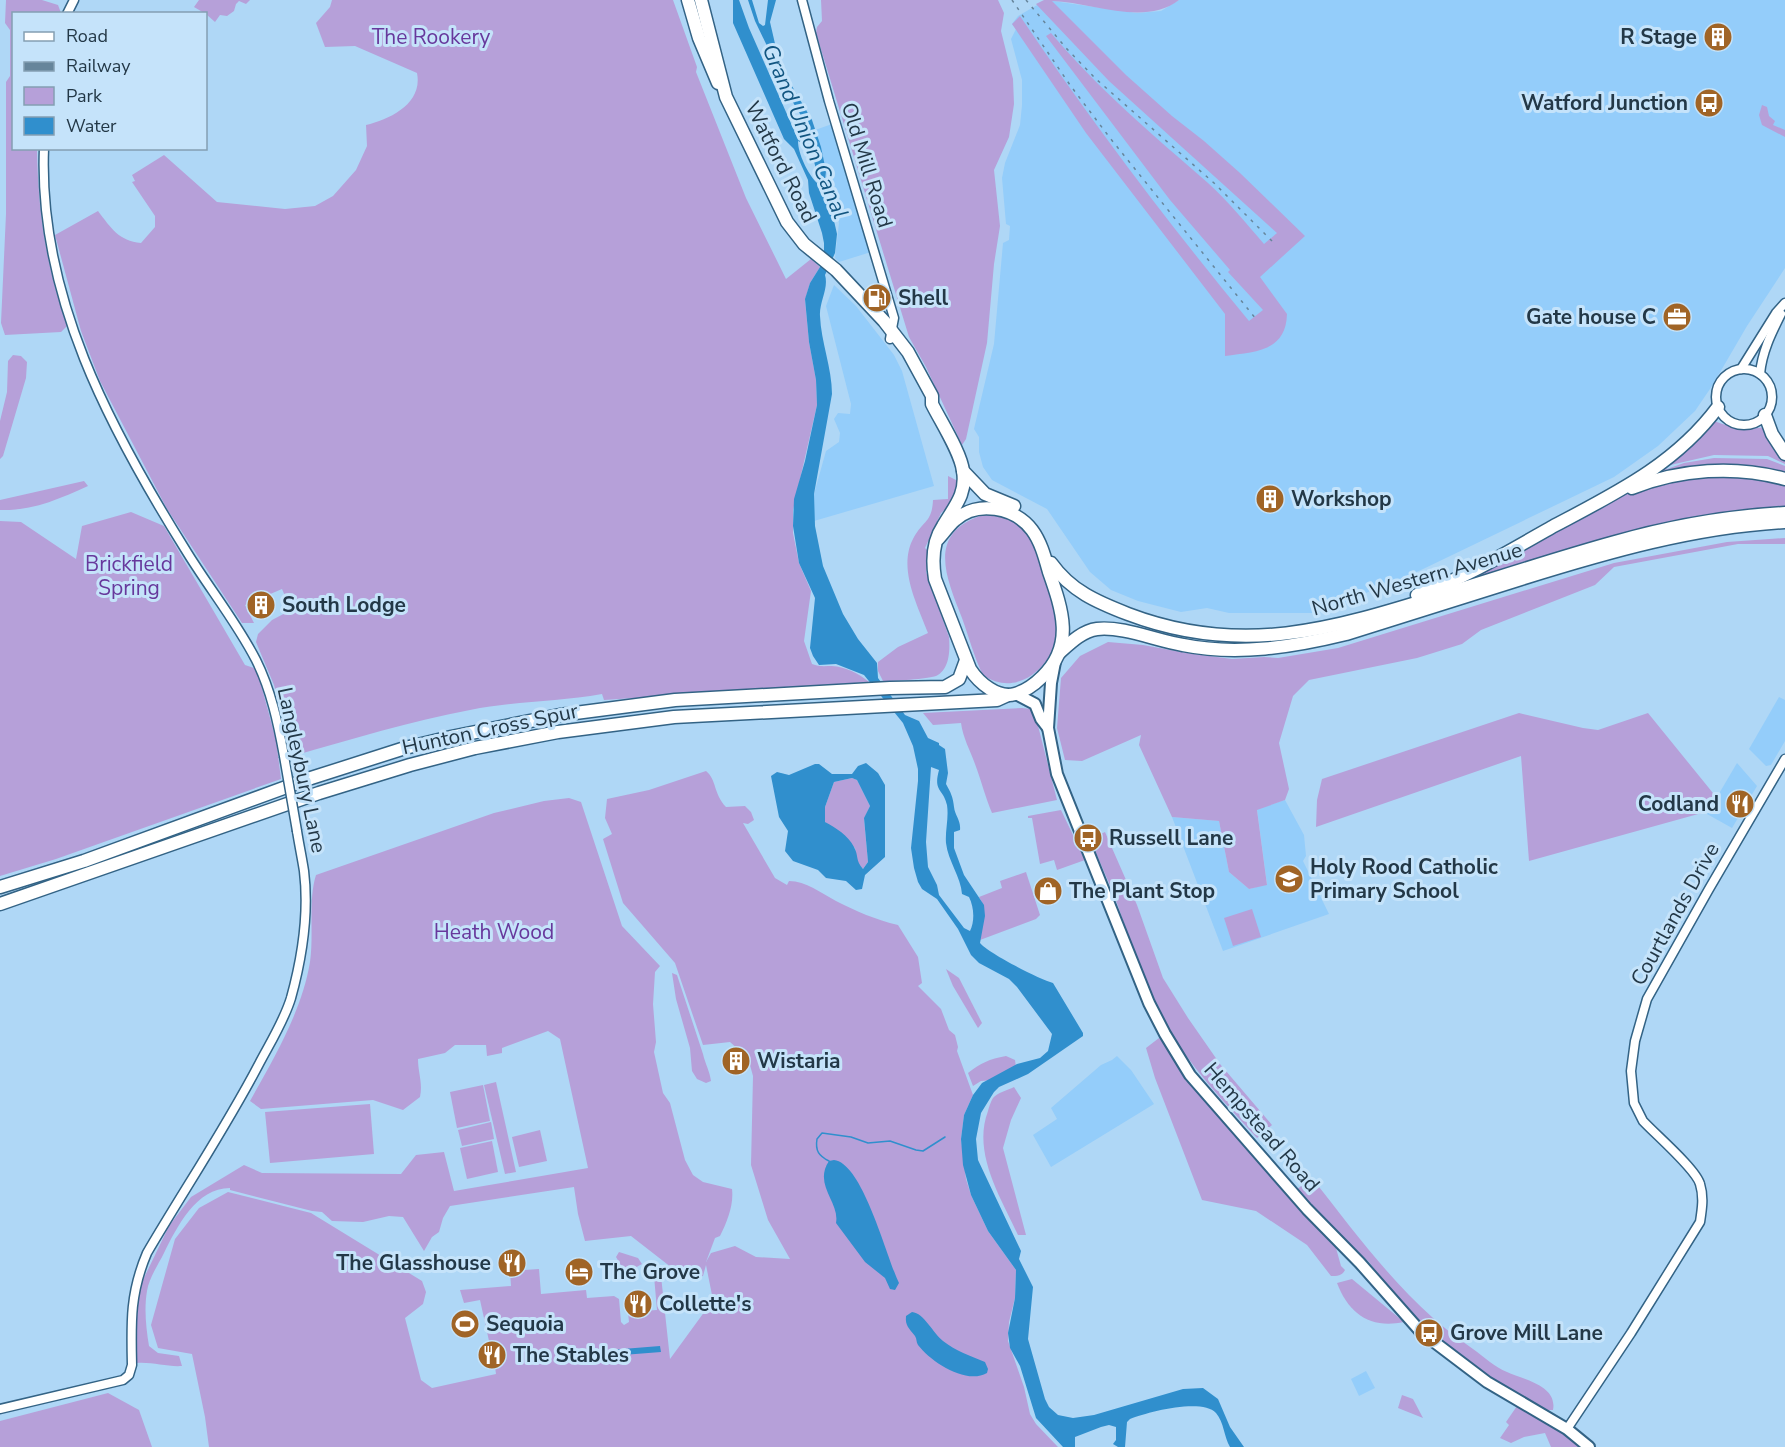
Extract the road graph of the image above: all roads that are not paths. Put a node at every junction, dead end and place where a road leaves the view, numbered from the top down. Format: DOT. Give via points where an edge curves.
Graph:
graph roads {
  1 [pos="688,0"];
  2 [pos="701,0"];
  3 [pos="802,0"];
  4 [pos="726,97"];
  5 [pos="44,150"];
  6 [pos="1784,306"];
  7 [pos="891,335"];
  8 [pos="1741,369"];
  9 [pos="1760,374"];
  10 [pos="1718,407"];
  11 [pos="1765,415"];
  12 [pos="1785,454"];
  13 [pos="969,477"];
  14 [pos="1785,479"];
  15 [pos="1596,504"];
  16 [pos="1008,512"];
  17 [pos="1785,513"];
  18 [pos="1785,522"];
  19 [pos="1785,529"];
  20 [pos="937,540"];
  21 [pos="1043,552"];
  22 [pos="1593,557"];
  23 [pos="1132,616"];
  24 [pos="1305,631"];
  25 [pos="1057,658"];
  26 [pos="966,660"];
  27 [pos="1012,695"];
  28 [pos="1048,728"];
  29 [pos="1785,759"];
  30 [pos="0,887"];
  31 [pos="0,904"];
  32 [pos="0,1409"];
  33 [pos="1567,1429"];
  34 [pos="1589,1447"];
  1 -- 4 [label="highway" via="712,74"];
  2 -- 4 [label="highway, Watford Road"];
  3 -- 7 [label="street, Old Mill Road" via="894,318"];
  4 -- 7 [label="highway, Watford Road" via="787,222 813,252 836,270"];
  5 -- 32 [label="street, Langleybury Lane, bridge" via="49,238 86,366 144,483 256,661 272,702 284,756 306,893 302,945 290,1000 241,1098 141,1268 131,1313 129,1375 123,1380"];
  6 -- 8 [label="street"];
  6 -- 9 [label="street" via="1762,357"];
  7 -- 13 [label="highway" via="908,352"];
  8 -- 9 [label="street"];
  8 -- 10 [label="street" via="1720,382"];
  9 -- 11 [label="street" via="1770,386 1772,396"];
  10 -- 11 [label="street" via="1727,419 1742,424"];
  10 -- 15 [label="highway" via="1675,454"];
  11 -- 12 [label="highway"];
  13 -- 16 [label="highway" via="978,492"];
  13 -- 20 [label="highway"];
  13 -- 23 [label="highway" via="985,494 1017,508 1035,522 1070,578"];
  14 -- 15 [label="highway" via="1738,471 1687,474 1641,484"];
  15 -- 24 [label="highway" via="1451,581"];
  16 -- 20 [label="highway" via="991,508 969,511 954,520"];
  16 -- 21 [label="highway" via="1031,528"];
  17 -- 24 [label="highway, North Western Avenue" via="1708,521 1645,534 1334,627"];
  18 -- 22 [label="highway, North Western Avenue" via="1711,530"];
  19 -- 22 [label="highway" via="1726,534"];
  20 -- 26 [label="highway" via="933,558 935,579"];
  21 -- 23 [label="highway, North Western Avenue" via="1058,574 1076,590"];
  21 -- 25 [label="highway" via="1063,617"];
  22 -- 25 [label="highway, North Western Avenue" via="1320,641 1250,650 1217,649 1100,629 1081,635"];
  23 -- 24 [label="highway, North Western Avenue" via="1218,636 1255,637"];
  25 -- 27 [label="highway" via="1035,683"];
  25 -- 28 [label="main road, Hempstead Road"];
  26 -- 27 [label="highway" via="985,686"];
  26 -- 30 [label="highway, Hunton Cross Spur" via="959,679 949,686 675,700 560,715 451,737 311,777"];
  27 -- 28 [label="main road, Hempstead Road" via="1035,704"];
  27 -- 31 [label="highway, Hunton Cross Spur" via="998,699 674,717 558,732 476,748 330,790"];
  28 -- 33 [label="main road, Hempstead Road" via="1060,784 1141,982 1165,1034 1190,1074 1306,1209 1421,1332 1486,1382"];
  29 -- 33 [label="street, Courtlands Drive" via="1651,990 1632,1058 1631,1087 1638,1114 1700,1182 1700,1221"];
  33 -- 34 [label="main road, Hempstead Road"];
}
